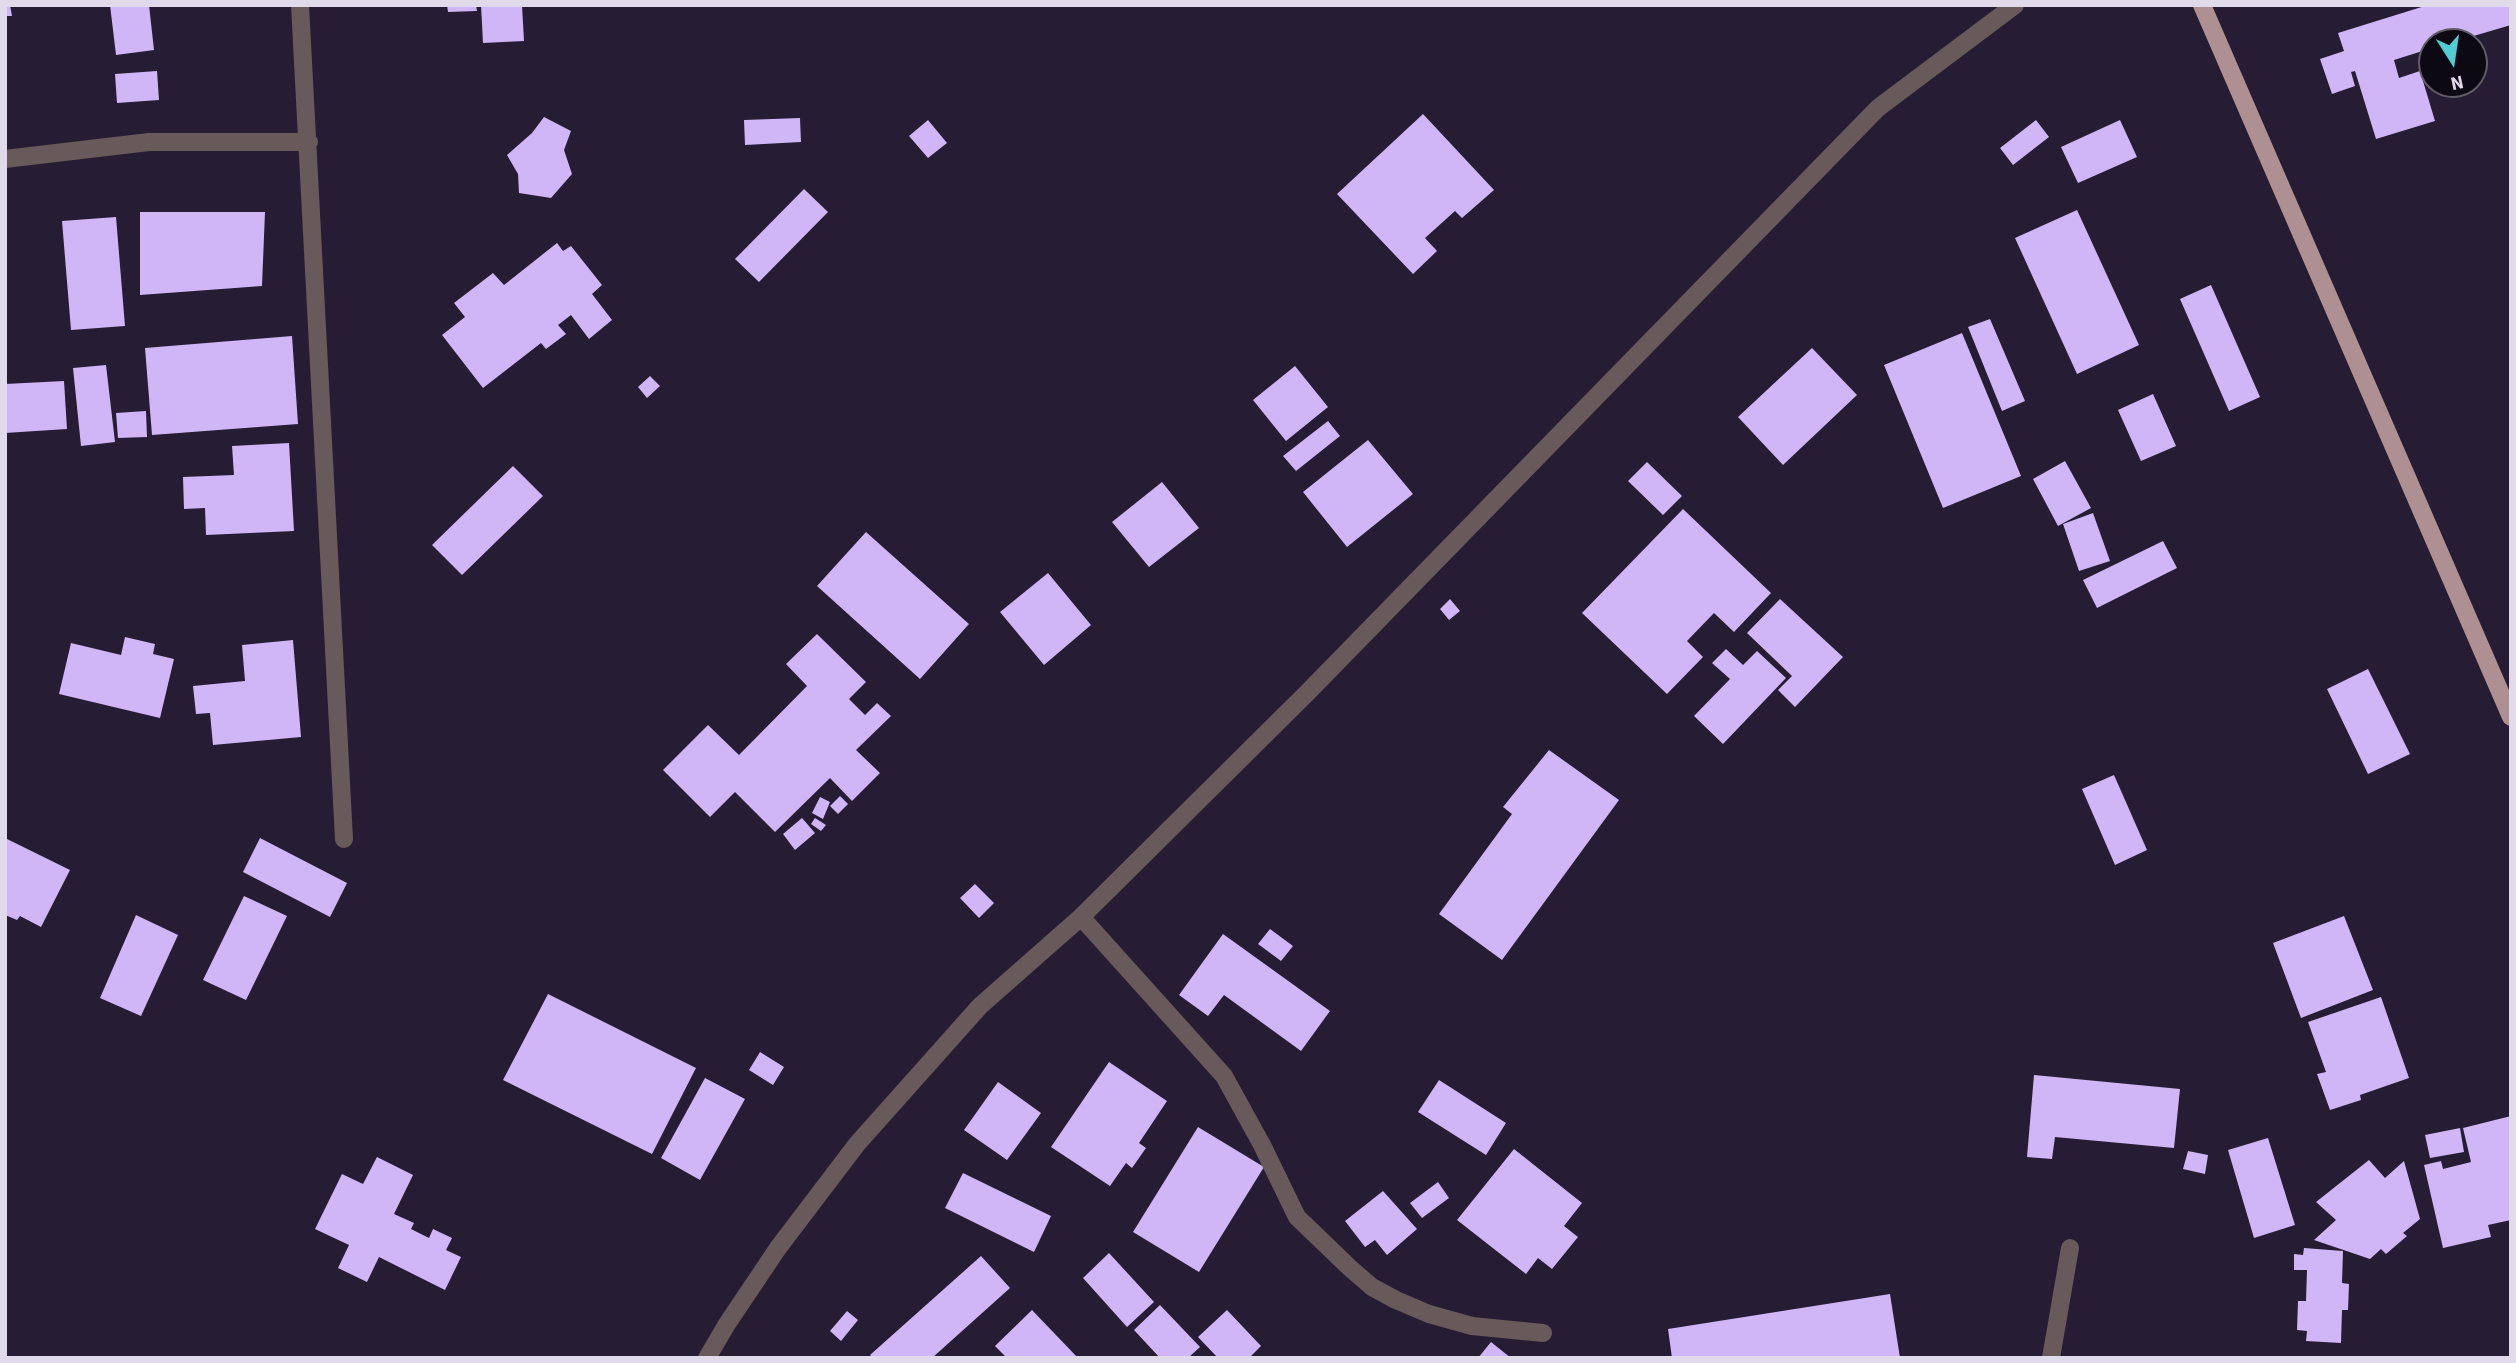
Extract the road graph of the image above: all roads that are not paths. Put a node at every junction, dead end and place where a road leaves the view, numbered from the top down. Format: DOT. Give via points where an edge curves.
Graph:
graph roads {
  1 [pos="300,5"];
  2 [pos="2015,5"];
  3 [pos="2202,5"];
  4 [pos="309,142"];
  5 [pos="5,159"];
  6 [pos="2511,717"];
  7 [pos="344,839"];
  8 [pos="1081,917"];
  9 [pos="2070,1248"];
  10 [pos="1543,1333"];
  11 [pos="707,1358"];
  12 [pos="2052,1358"];
  1 -- 4 [label="street"];
  2 -- 8 [label="street" via="1878,108 1308,692"];
  3 -- 6 [label="main road"];
  4 -- 5 [label="street" via="149,142"];
  4 -- 7 [label="street"];
  8 -- 10 [label="street" via="1224,1076 1297,1217 1350,1268 1373,1287 1429,1314 1472,1326"];
  8 -- 11 [label="street" via="980,1006 857,1144 778,1248"];
  9 -- 12 [label="street"];
}
